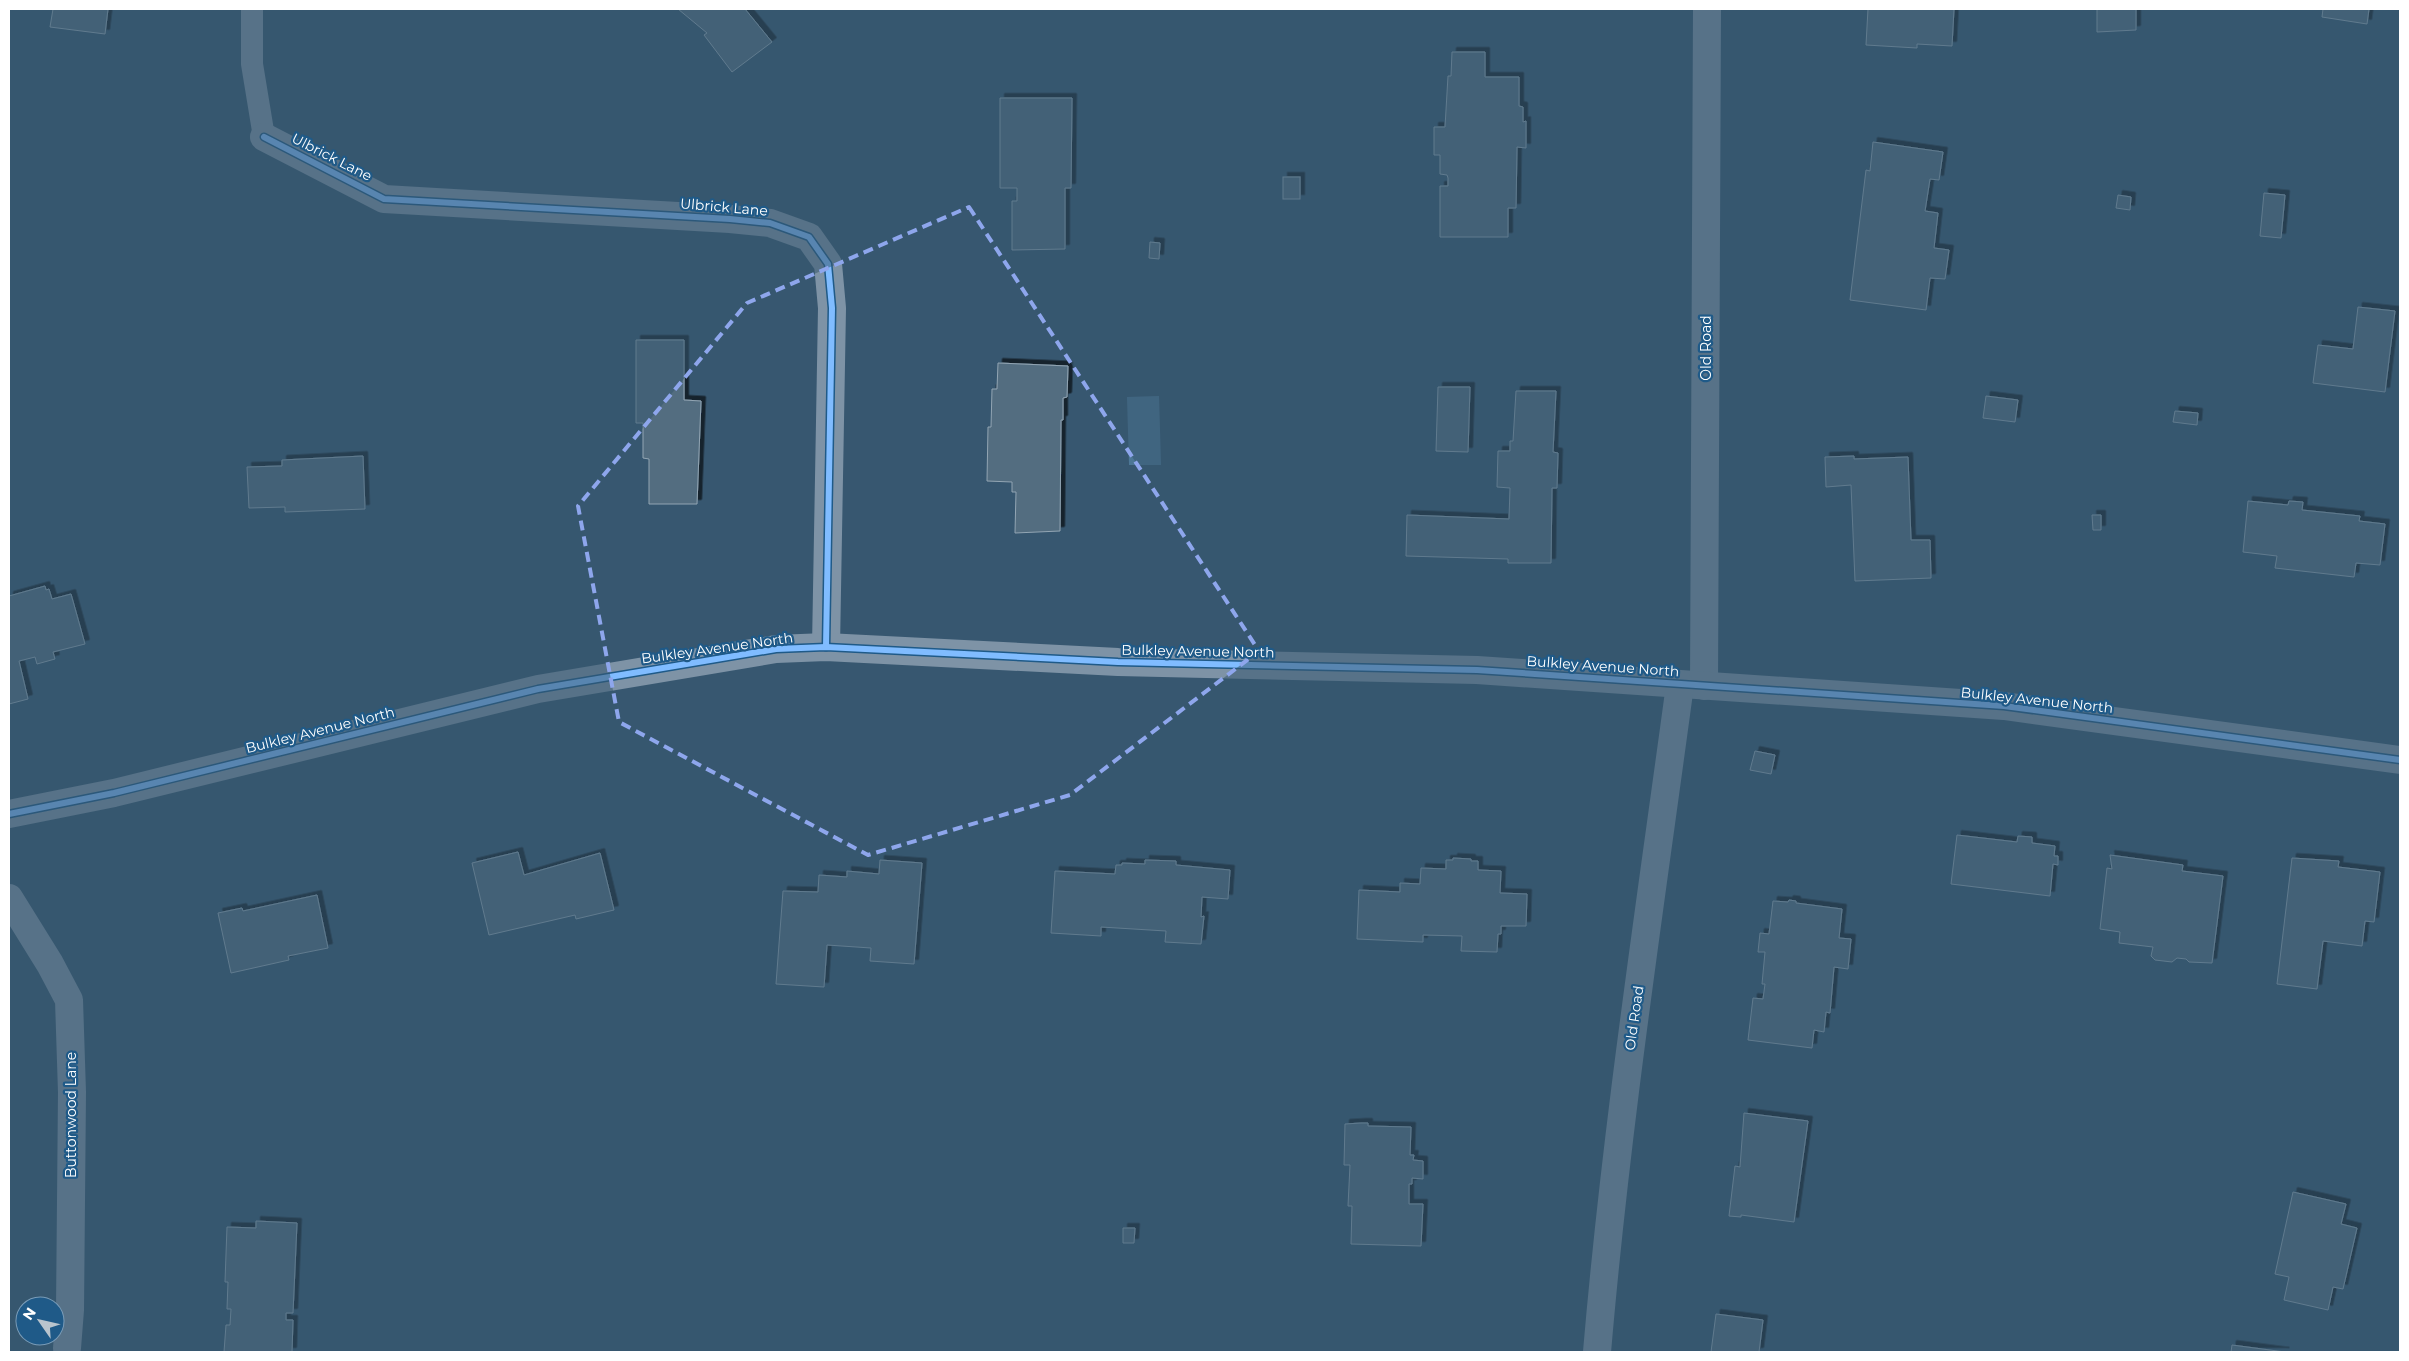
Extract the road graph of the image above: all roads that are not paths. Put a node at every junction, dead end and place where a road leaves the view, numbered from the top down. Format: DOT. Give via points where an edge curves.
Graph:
graph roads {
  1 [pos="252,9"];
  2 [pos="1707,9"];
  3 [pos="264,137"];
  4 [pos="826,647"];
  5 [pos="1692,685"];
  6 [pos="2400,760"];
  7 [pos="9,814"];
  8 [pos="9,898"];
  9 [pos="67,1348"];
  10 [pos="1597,1352"];
  1 -- 3 [label="lane" via="252,64"];
  2 -- 5 [label="street, Old Road"];
  3 -- 4 [label="street, Ulbrick Lane" via="384,199 730,219 770,223 809,237 828,264 832,308"];
  4 -- 5 [label="street, Bulkley Avenue North" via="1118,662 1477,670"];
  4 -- 7 [label="street, Bulkley Avenue North" via="776,649 538,689 114,793"];
  5 -- 6 [label="street, Bulkley Avenue North" via="2004,706"];
  5 -- 10 [label="street, Old Road" via="1625,1084"];
  8 -- 9 [label="street, Buttonwood Lane" via="69,1000 72,1092"];
}
